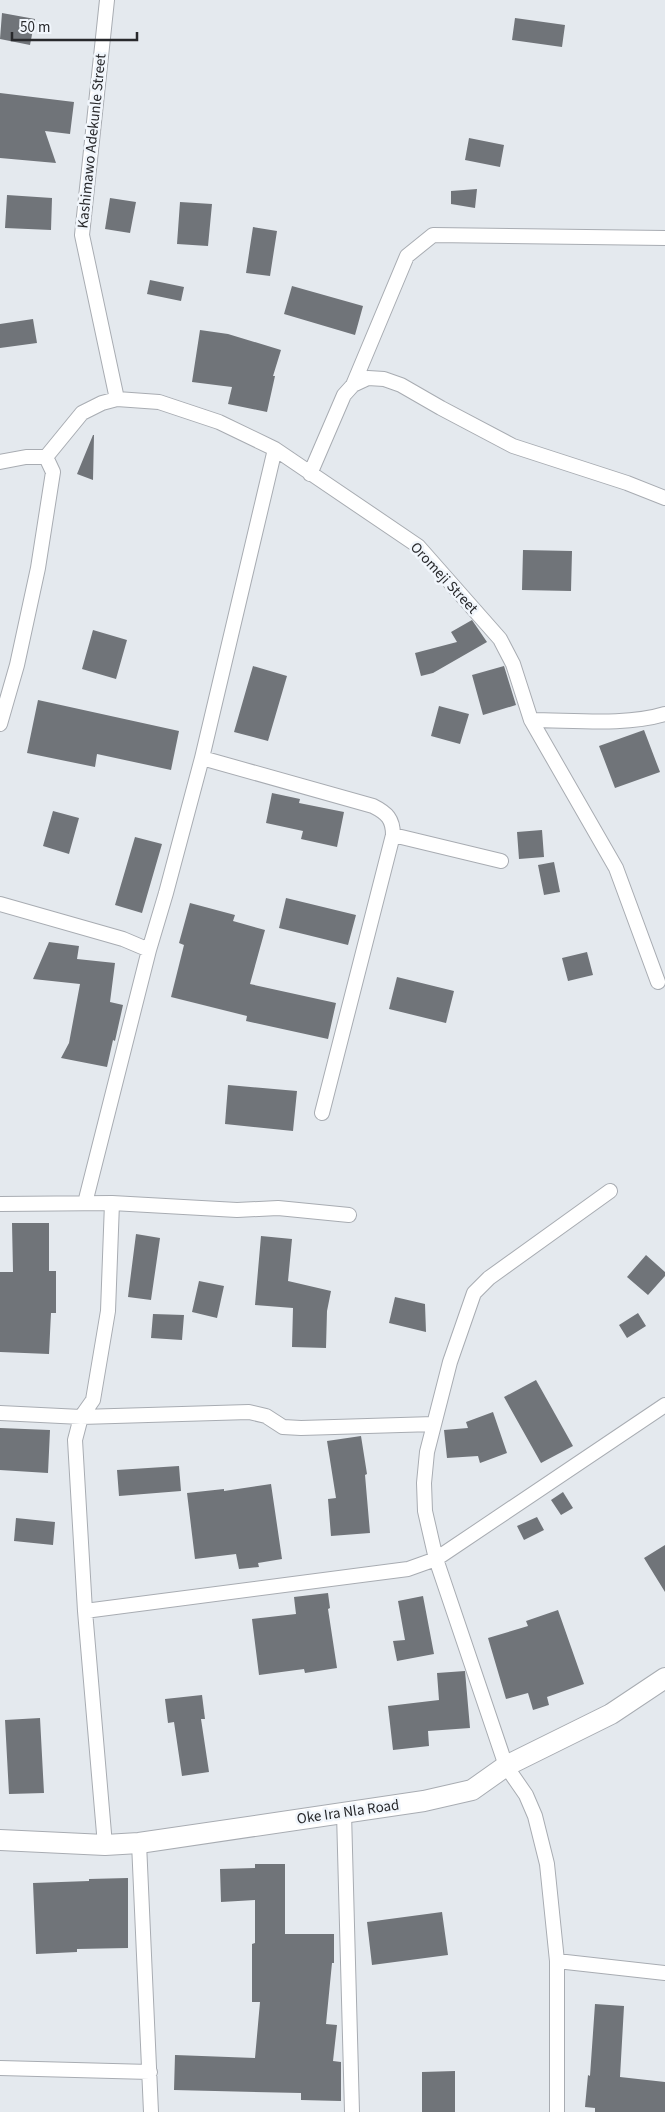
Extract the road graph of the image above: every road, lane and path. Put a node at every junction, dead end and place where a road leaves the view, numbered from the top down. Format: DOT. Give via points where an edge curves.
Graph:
graph roads {
  1 [pos="107,0"];
  2 [pos="665,238"];
  3 [pos="353,385"];
  4 [pos="117,399"];
  5 [pos="275,449"];
  6 [pos="46,456"];
  7 [pos="0,462"];
  8 [pos="310,474"];
  9 [pos="665,498"];
  10 [pos="665,714"];
  11 [pos="531,720"];
  12 [pos="0,724"];
  13 [pos="202,758"];
  14 [pos="393,835"];
  15 [pos="501,860"];
  16 [pos="0,904"];
  17 [pos="149,950"];
  18 [pos="658,982"];
  19 [pos="322,1112"];
  20 [pos="610,1191"];
  21 [pos="85,1203"];
  22 [pos="112,1203"];
  23 [pos="0,1204"];
  24 [pos="350,1215"];
  25 [pos="665,1405"];
  26 [pos="0,1413"];
  27 [pos="81,1417"];
  28 [pos="434,1424"];
  29 [pos="436,1559"];
  30 [pos="85,1611"];
  31 [pos="665,1678"];
  32 [pos="506,1766"];
  33 [pos="344,1813"];
  34 [pos="0,1840"];
  35 [pos="139,1843"];
  36 [pos="105,1845"];
  37 [pos="557,1961"];
  38 [pos="665,1973"];
  39 [pos="0,2068"];
  40 [pos="150,2072"];
  41 [pos="151,2112"];
  42 [pos="352,2112"];
  43 [pos="557,2112"];
  1 -- 4 [label="street, Kashimawo Adekunle Street" via="82,235"];
  2 -- 3 [label="street" via="433,235 407,256"];
  3 -- 8 [label="street" via="344,395"];
  3 -- 9 [label="street" via="368,378 401,385 513,446"];
  4 -- 5 [label="street, Oromeji Street" via="159,402 219,422"];
  4 -- 6 [label="street, Oromeji Street" via="82,413"];
  5 -- 8 [label="street, Oromeji Street"];
  5 -- 13 [label="street"];
  6 -- 7 [label="street"];
  6 -- 12 [label="street" via="52,472 38,568 17,665"];
  8 -- 11 [label="street, Oromeji Street" via="418,546 500,639 513,664"];
  10 -- 11 [label="street" via="628,720"];
  11 -- 18 [label="street, Oromeji Street" via="616,868"];
  13 -- 14 [label="street" via="373,806 385,812 393,823"];
  13 -- 17 [label="street"];
  14 -- 15 [label="street"];
  14 -- 19 [label="street"];
  16 -- 17 [label="street" via="123,939"];
  17 -- 21 [label="street"];
  20 -- 28 [label="street" via="489,1278 474,1293 450,1362"];
  21 -- 22 [label="street"];
  21 -- 23 [label="street"];
  22 -- 24 [label="street" via="237,1210 278,1208"];
  22 -- 27 [label="street" via="108,1311 93,1400"];
  25 -- 29 [label="street"];
  26 -- 27 [label="street"];
  27 -- 28 [label="street" via="249,1412 266,1416 283,1427"];
  27 -- 30 [label="street" via="75,1440"];
  28 -- 29 [label="street" via="424,1482 425,1511"];
  29 -- 30 [label="street" via="408,1569"];
  29 -- 32 [label="street"];
  30 -- 36 [label="street"];
  31 -- 32 [label="street, Oke Ira Nla Road" via="612,1714"];
  32 -- 33 [label="street, Oke Ira Nla Road" via="472,1790"];
  32 -- 37 [label="street" via="526,1795 535,1816 547,1864"];
  33 -- 35 [label="street, Oke Ira Nla Road"];
  33 -- 42 [label="street"];
  34 -- 36 [label="street, Oke Ira Nla Road"];
  35 -- 36 [label="street, Oke Ira Nla Road"];
  35 -- 40 [label="street"];
  37 -- 38 [label="street"];
  37 -- 43 [label="street"];
  39 -- 40 [label="street"];
  40 -- 41 [label="street"];
}
